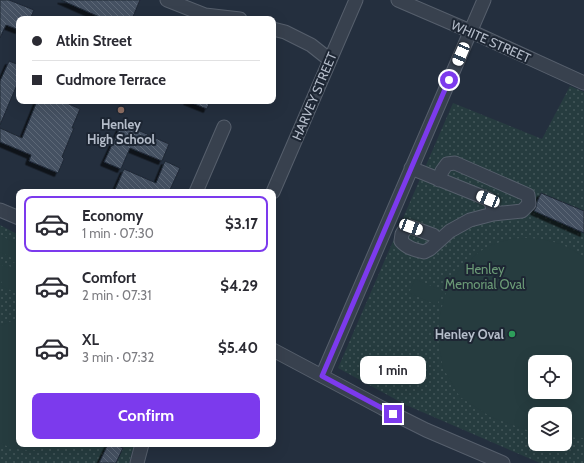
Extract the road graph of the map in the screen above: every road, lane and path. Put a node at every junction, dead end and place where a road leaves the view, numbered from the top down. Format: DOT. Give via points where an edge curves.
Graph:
graph roads {
  1 [pos="167,0"];
  2 [pos="356,0"];
  3 [pos="398,0"];
  4 [pos="484,0"];
  5 [pos="214,16"];
  6 [pos="276,30"];
  7 [pos="470,32"];
  8 [pos="330,60"];
  9 [pos="584,83"];
  10 [pos="224,127"];
  11 [pos="411,168"];
  12 [pos="440,180"];
  13 [pos="197,189"];
  14 [pos="274,189"];
  15 [pos="0,210"];
  16 [pos="493,214"];
  17 [pos="16,217"];
  18 [pos="439,241"];
  19 [pos="276,352"];
  20 [pos="322,376"];
  21 [pos="141,447"];
  22 [pos="138,463"];
  23 [pos="503,463"];
  1 -- 5 [label="street"];
  2 -- 8 [label="street, HARVEY STREET"];
  3 -- 7 [label="street, WHITE STREET"];
  4 -- 7 [label="street"];
  6 -- 8 [label="street" via="311,45"];
  7 -- 9 [label="street, WHITE STREET"];
  7 -- 11 [label="street"];
  8 -- 14 [label="street, HARVEY STREET"];
  10 -- 13 [label="street"];
  11 -- 12 [label="street"];
  11 -- 20 [label="street"];
  12 -- 16 [label="street" via="488,199 492,204"];
  12 -- 16 [label="street" via="447,164 455,163 528,195 529,204 522,211"];
  15 -- 17 [label="street"];
  16 -- 18 [label="street" via="470,220 450,231"];
  19 -- 20 [label="street"];
  20 -- 23 [label="street" via="388,412"];
  21 -- 22 [label="street"];
}
